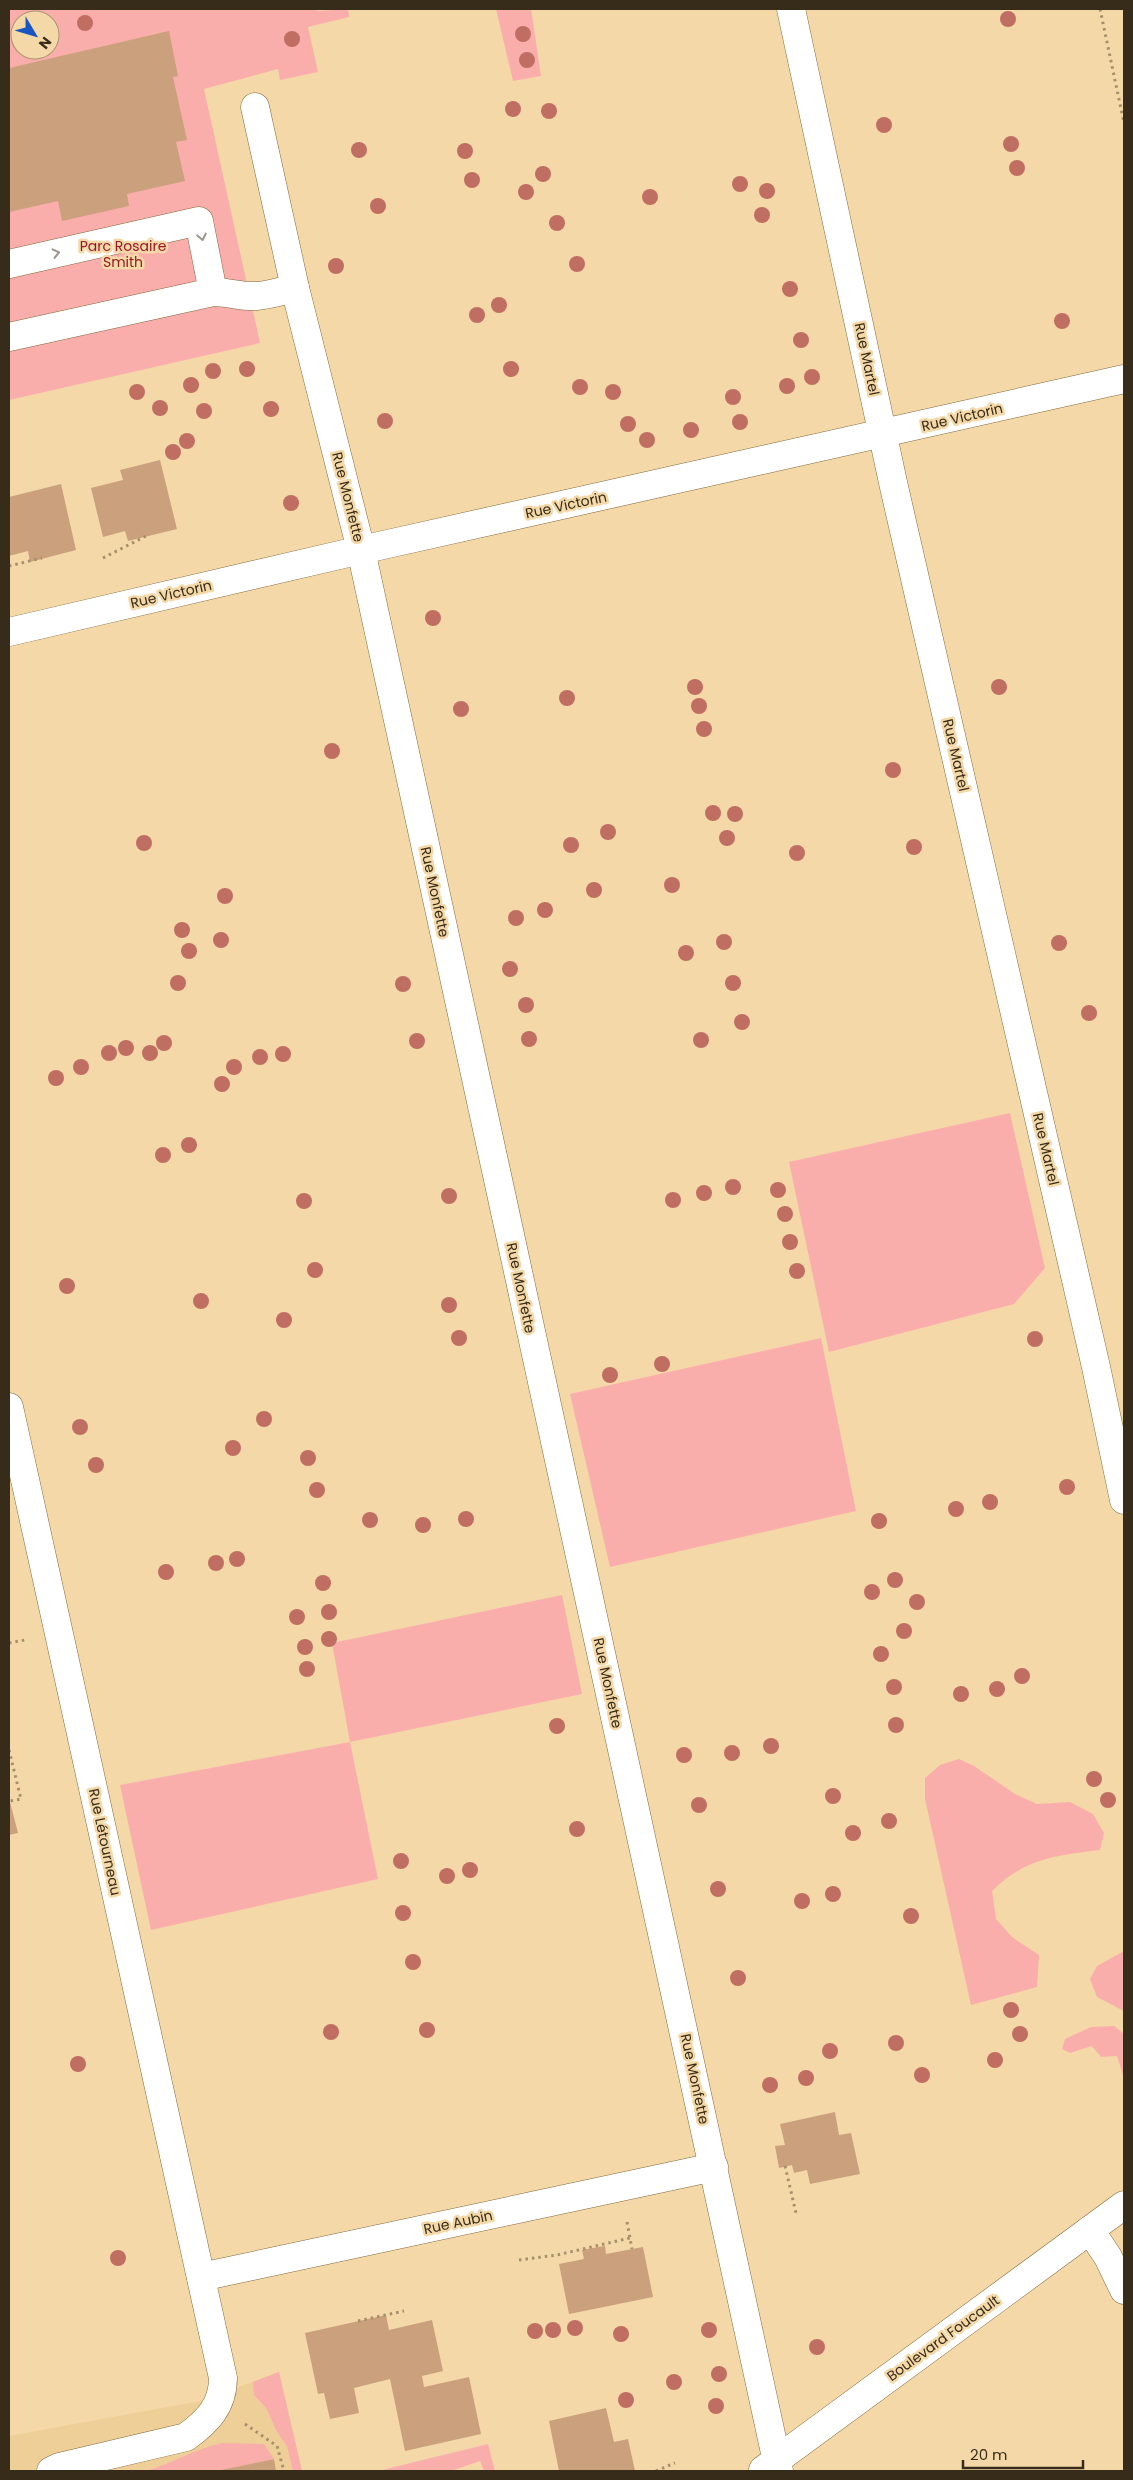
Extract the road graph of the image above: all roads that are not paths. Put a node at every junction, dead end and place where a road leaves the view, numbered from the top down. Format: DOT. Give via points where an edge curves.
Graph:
graph roads {
  1 [pos="791,9"];
  2 [pos="255,107"];
  3 [pos="9,264"];
  4 [pos="296,288"];
  5 [pos="213,292"];
  6 [pos="9,337"];
  7 [pos="1124,379"];
  8 [pos="883,435"];
  9 [pos="361,550"];
  10 [pos="9,632"];
  11 [pos="9,1407"];
  12 [pos="1124,1500"];
  13 [pos="714,2167"];
  14 [pos="1124,2205"];
  15 [pos="1090,2230"];
  16 [pos="201,2277"];
  17 [pos="1124,2290"];
  18 [pos="772,2468"];
  19 [pos="51,2471"];
  1 -- 8 [label="street, Rue Martel"];
  2 -- 4 [label="street, Rue Monfette"];
  3 -- 5 [label="street, one-way" via="199,221"];
  4 -- 5 [label="street" via="258,296"];
  4 -- 9 [label="street, Rue Monfette"];
  5 -- 6 [label="street"];
  7 -- 8 [label="street, Rue Victorin"];
  8 -- 9 [label="street, Rue Victorin"];
  8 -- 12 [label="street, Rue Martel"];
  9 -- 10 [label="street, Rue Victorin"];
  9 -- 13 [label="street, Rue Monfette"];
  11 -- 16 [label="street, Rue Létourneau"];
  13 -- 16 [label="street, Rue Aubin"];
  13 -- 18 [label="street, Rue Monfette"];
  14 -- 15 [label="street, Boulevard Foucault"];
  15 -- 17 [label="street"];
  15 -- 18 [label="street, Boulevard Foucault"];
  16 -- 19 [label="street, Rue Létourneau" via="223,2378 223,2392 203,2425 186,2437"];
}
